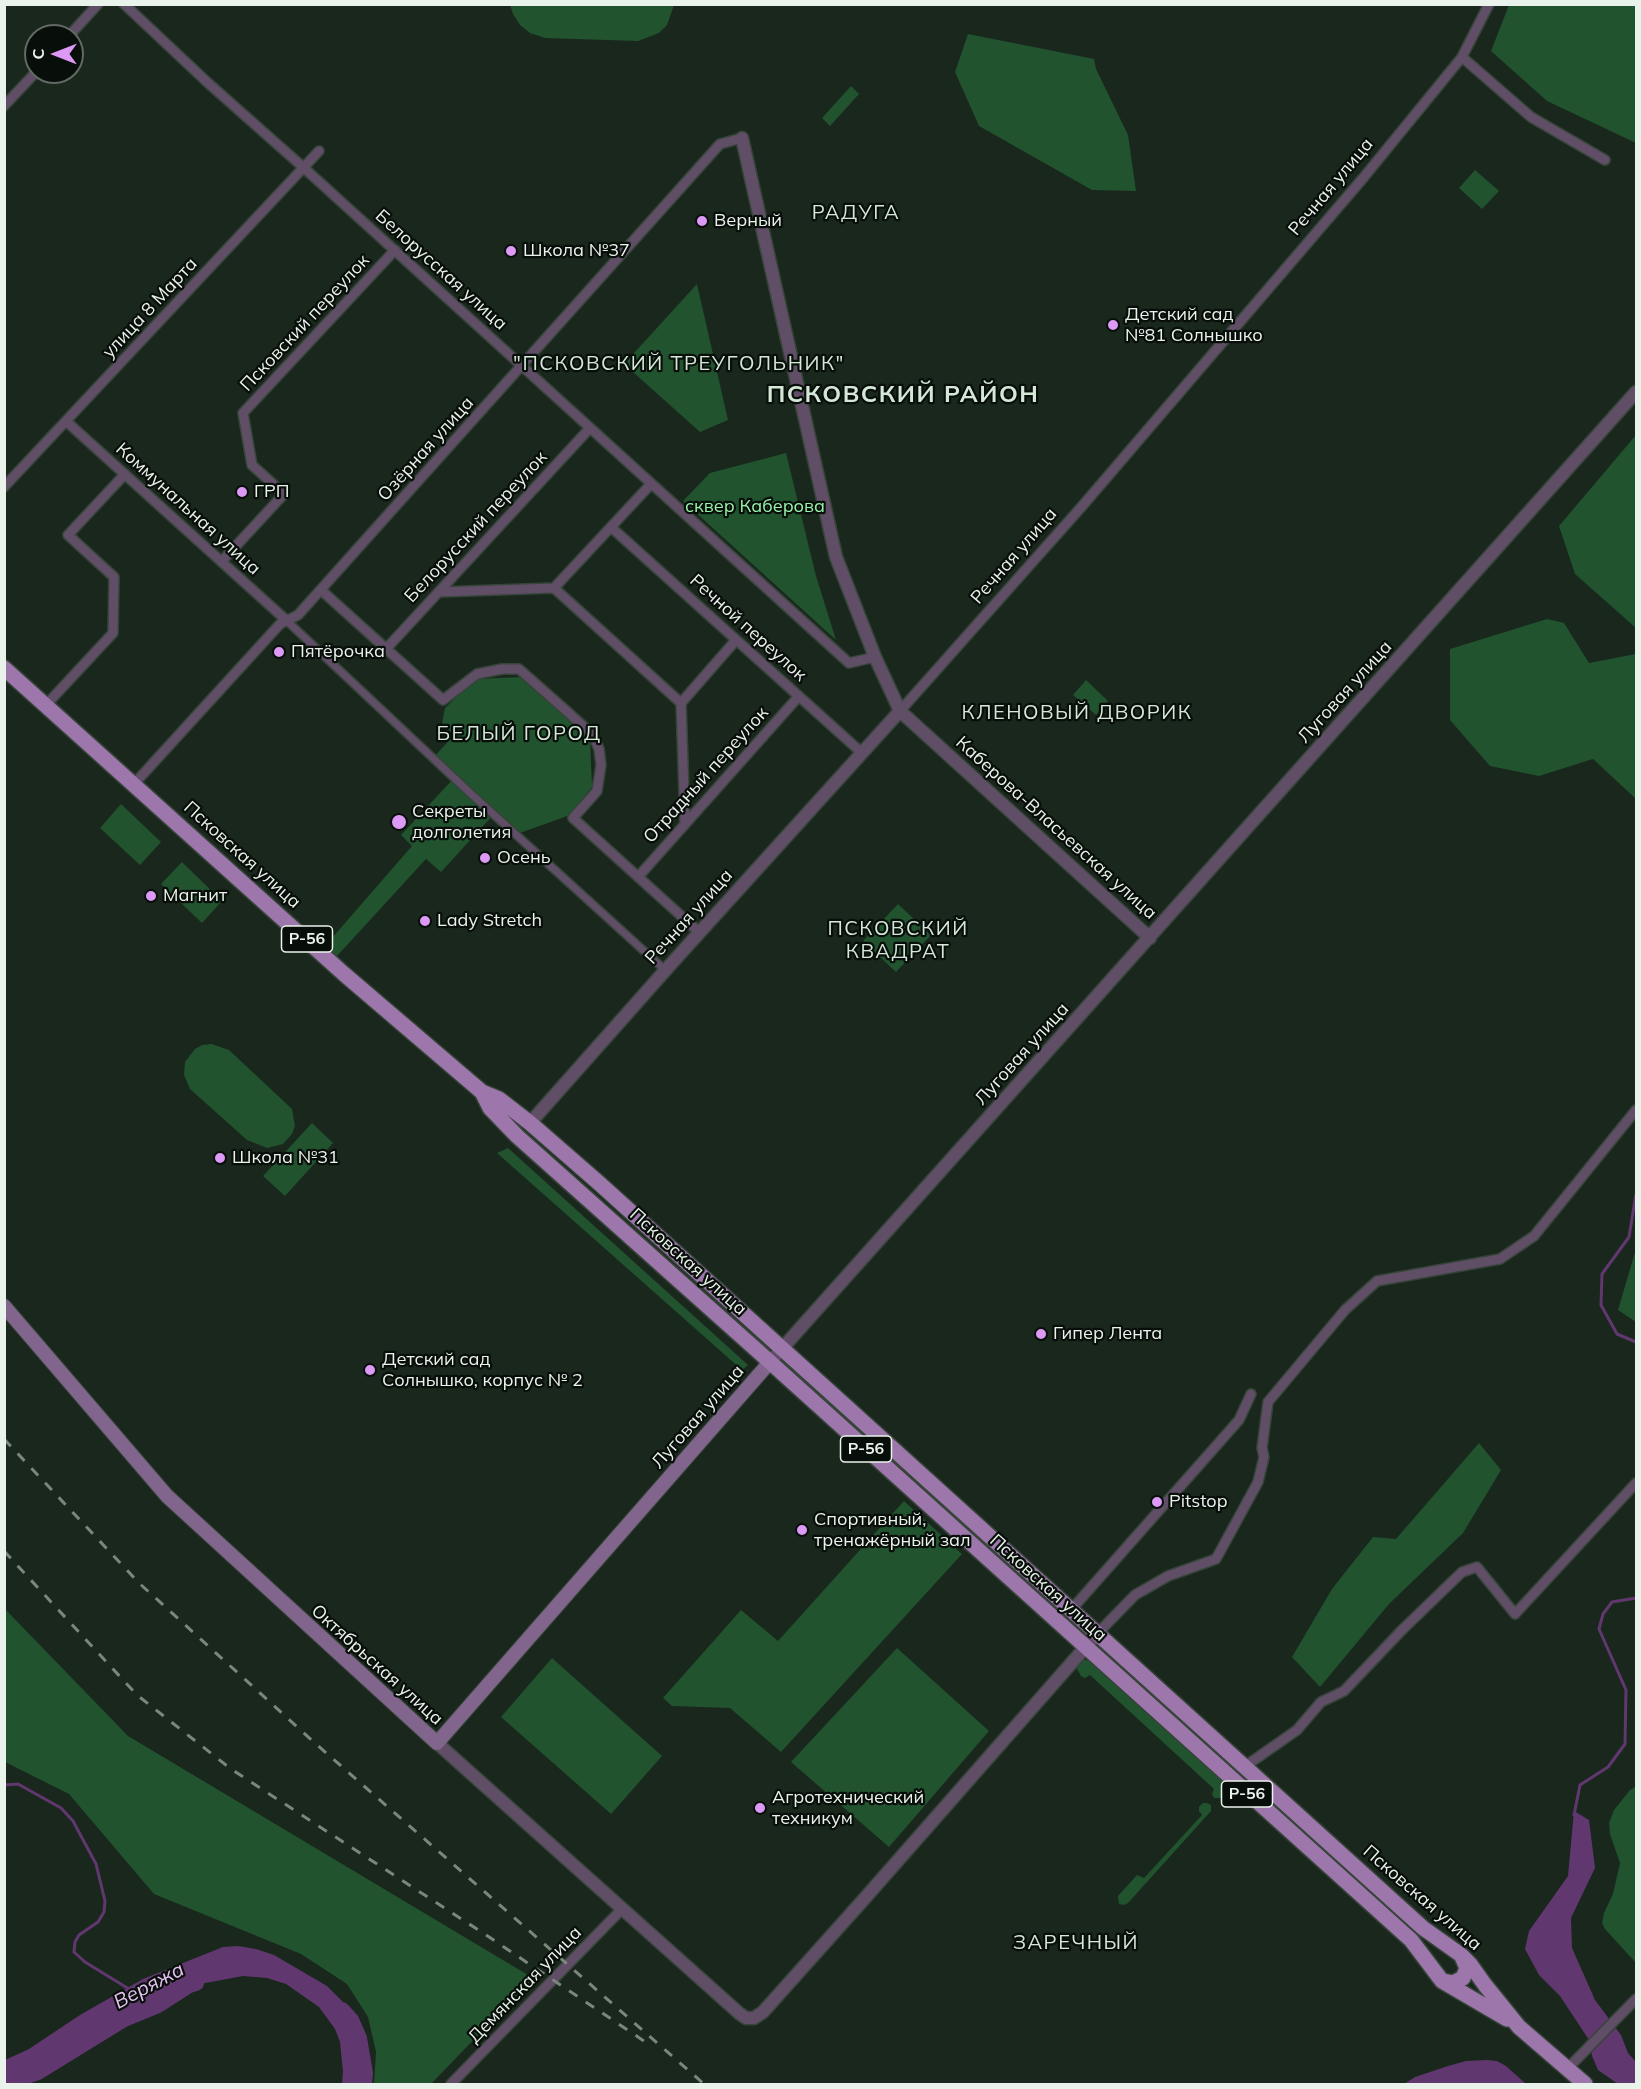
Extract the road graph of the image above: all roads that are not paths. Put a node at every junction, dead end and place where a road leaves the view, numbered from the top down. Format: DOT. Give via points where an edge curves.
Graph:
graph roads {
  1 [pos="98,4"];
  2 [pos="124,4"];
  3 [pos="1490,4"];
  4 [pos="80,24"];
  5 [pos="1462,57"];
  6 [pos="25,84"];
  7 [pos="4,106"];
  8 [pos="742,138"];
  9 [pos="319,151"];
  10 [pos="1605,160"];
  11 [pos="304,168"];
  12 [pos="395,250"];
  13 [pos="522,366"];
  14 [pos="1636,392"];
  15 [pos="66,422"];
  16 [pos="590,428"];
  17 [pos="125,474"];
  18 [pos="651,484"];
  19 [pos="4,487"];
  20 [pos="612,528"];
  21 [pos="222,561"];
  22 [pos="554,588"];
  23 [pos="321,590"];
  24 [pos="439,592"];
  25 [pos="286,620"];
  26 [pos="736,640"];
  27 [pos="386,649"];
  28 [pos="875,657"];
  29 [pos="4,668"];
  30 [pos="799,696"];
  31 [pos="681,703"];
  32 [pos="46,705"];
  33 [pos="900,711"];
  34 [pos="862,753"];
  35 [pos="134,784"];
  36 [pos="685,823"];
  37 [pos="638,877"];
  38 [pos="699,932"];
  39 [pos="1150,938"];
  40 [pos="665,970"];
  41 [pos="482,1092"];
  42 [pos="1636,1110"];
  43 [pos="530,1123"];
  44 [pos="600,1184"];
  45 [pos="586,1197"];
  46 [pos="4,1306"];
  47 [pos="783,1349"];
  48 [pos="770,1362"];
  49 [pos="1251,1394"];
  50 [pos="1636,1483"];
  51 [pos="1071,1610"];
  52 [pos="1097,1634"];
  53 [pos="1085,1647"];
  54 [pos="437,1743"];
  55 [pos="1245,1767"];
  56 [pos="622,1909"];
  57 [pos="1461,1955"];
  58 [pos="1443,1981"];
  59 [pos="1636,1999"];
  60 [pos="1519,2027"];
  61 [pos="1567,2069"];
  62 [pos="451,2085"];
  63 [pos="1583,2085"];
  1 -- 4 [label="street"];
  2 -- 11 [label="street, Белорусская улица"];
  3 -- 5 [label="street, Речная улица"];
  5 -- 10 [label="street" via="1531,117"];
  5 -- 33 [label="street, Речная улица" via="1084,504"];
  6 -- 7 [label="street"];
  8 -- 13 [label="street, Озёрная улица" via="720,144"];
  8 -- 28 [label="street, Каберова-Власьевская улица" via="836,557"];
  9 -- 11 [label="street, улица 8 Марта"];
  11 -- 12 [label="street, Белорусская улица"];
  11 -- 15 [label="street, улица 8 Марта"];
  12 -- 13 [label="street, Белорусская улица"];
  12 -- 21 [label="street, Псковский переулок" via="243,413 252,465 284,494"];
  13 -- 16 [label="street, Белорусская улица"];
  13 -- 23 [label="street, Озёрная улица"];
  14 -- 39 [label="street, Луговая улица"];
  15 -- 17 [label="street, Коммунальная улица"];
  15 -- 19 [label="street, улица 8 Марта"];
  16 -- 18 [label="street, Белорусская улица"];
  16 -- 24 [label="street, Белорусский переулок"];
  17 -- 21 [label="street, Коммунальная улица"];
  17 -- 32 [label="street" via="68,535 114,577 113,633"];
  18 -- 20 [label="street"];
  18 -- 28 [label="street, Белорусская улица" via="849,663"];
  20 -- 22 [label="street"];
  20 -- 26 [label="street, Речной переулок"];
  21 -- 25 [label="street, Коммунальная улица"];
  22 -- 24 [label="street"];
  22 -- 31 [label="street"];
  23 -- 25 [label="street, Озёрная улица" via="298,615"];
  23 -- 27 [label="street"];
  24 -- 27 [label="street, Белорусский переулок"];
  25 -- 35 [label="street, Озёрная улица"];
  25 -- 40 [label="street"];
  26 -- 30 [label="street, Речной переулок"];
  26 -- 31 [label="street"];
  27 -- 37 [label="street" via="443,700 477,674 519,669 593,735 601,765 597,791 573,818"];
  28 -- 33 [label="street, Каберова-Власьевская улица"];
  29 -- 32 [label="main road, Псковская улица / Р-56"];
  30 -- 34 [label="street, Речной переулок"];
  30 -- 36 [label="street, Отрадный переулок"];
  31 -- 36 [label="street"];
  32 -- 35 [label="main road, Псковская улица / Р-56"];
  33 -- 34 [label="street, Речная улица"];
  33 -- 39 [label="street, Каберова-Власьевская улица"];
  34 -- 38 [label="street, Речная улица"];
  35 -- 41 [label="main road, Псковская улица / Р-56" via="344,974"];
  36 -- 37 [label="street, Отрадный переулок"];
  37 -- 38 [label="street"];
  38 -- 40 [label="street, Речная улица"];
  39 -- 47 [label="street, Луговая улица"];
  40 -- 43 [label="street, Речная улица"];
  41 -- 43 [label="main road, Псковская улица" via="499,1099"];
  41 -- 45 [label="main road, Псковская улица / Р-56" via="490,1108 517,1136"];
  42 -- 52 [label="street" via="1534,1236 1500,1259 1377,1281 1345,1310 1268,1402 1258,1482 1216,1558 1168,1576 1135,1595"];
  43 -- 44 [label="main road, Псковская улица"];
  44 -- 45 [label="main road" via="597,1197"];
  44 -- 47 [label="main road, Псковская улица"];
  45 -- 48 [label="main road, Псковская улица / Р-56"];
  46 -- 54 [label="main road, Октябрьская улица" via="167,1496"];
  47 -- 48 [label="street, Луговая улица"];
  47 -- 51 [label="main road, Псковская улица"];
  48 -- 53 [label="main road, Псковская улица / Р-56"];
  48 -- 54 [label="main road, Луговая улица"];
  49 -- 51 [label="street" via="1239,1420"];
  50 -- 55 [label="street" via="1515,1614 1477,1567 1462,1572 1344,1691 1321,1702 1297,1730"];
  51 -- 52 [label="main road, Псковская улица"];
  52 -- 53 [label="street"];
  52 -- 55 [label="main road, Псковская улица"];
  53 -- 56 [label="street, Октябрьская улица" via="754,2018 740,2014"];
  53 -- 58 [label="main road, Псковская улица / Р-56" via="1411,1941"];
  54 -- 56 [label="street, Октябрьская улица"];
  55 -- 57 [label="main road, Псковская улица" via="1423,1928"];
  56 -- 62 [label="street, Демянская улица"];
  57 -- 58 [label="main road" via="1467,1968 1463,1978 1453,1983"];
  57 -- 60 [label="main road, Псковская улица"];
  58 -- 60 [label="main road, Псковская улица / Р-56"];
  59 -- 61 [label="street"];
  60 -- 61 [label="main road, Псковская улица / Р-56"];
  61 -- 63 [label="main road, Псковская улица / Р-56"];
}
